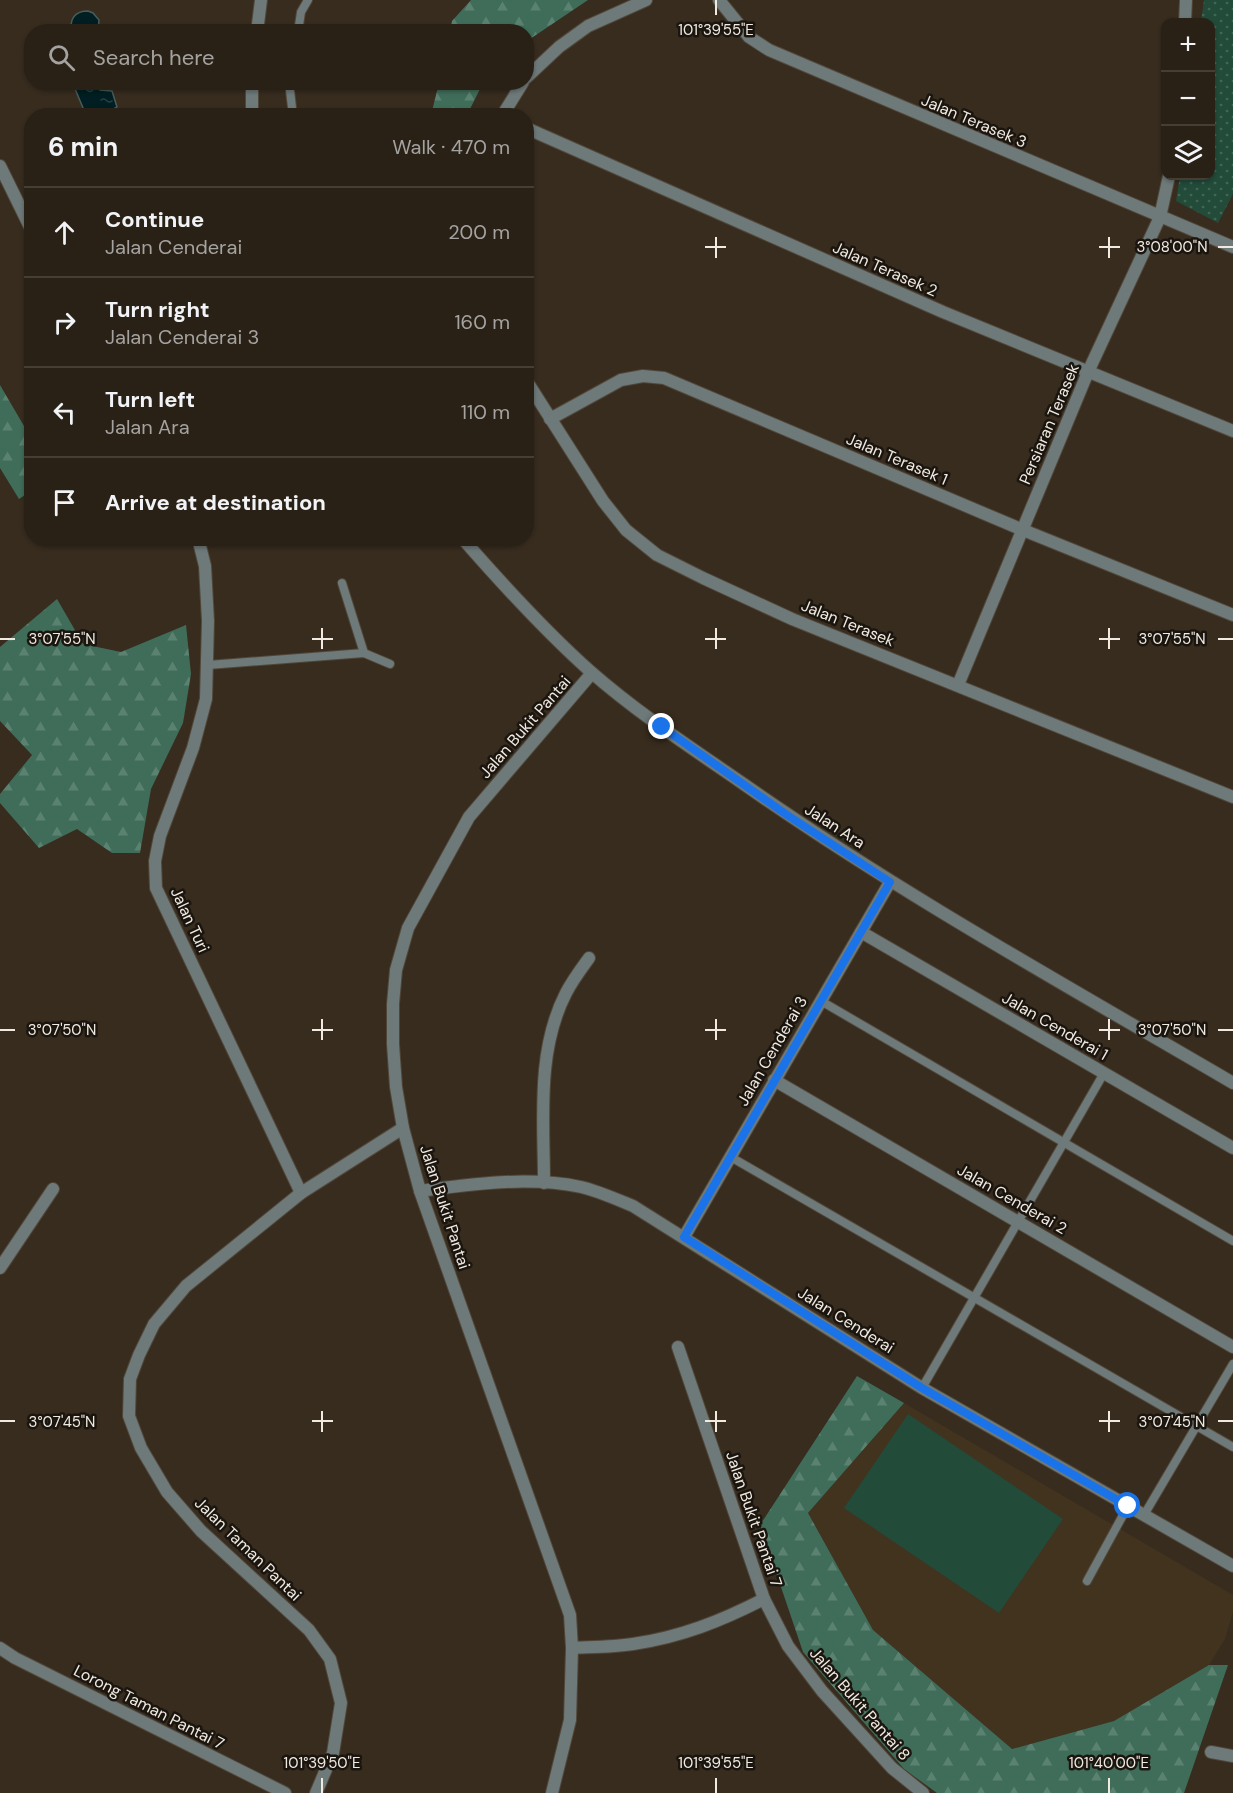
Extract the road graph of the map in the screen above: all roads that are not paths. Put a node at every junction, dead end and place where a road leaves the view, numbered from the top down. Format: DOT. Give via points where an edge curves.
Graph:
graph roads {
  1 [pos="261,0"];
  2 [pos="308,0"];
  3 [pos="646,0"];
  4 [pos="719,0"];
  5 [pos="1186,0"];
  6 [pos="1185,18"];
  7 [pos="258,24"];
  8 [pos="299,24"];
  9 [pos="534,70"];
  10 [pos="252,90"];
  11 [pos="290,90"];
  12 [pos="518,90"];
  13 [pos="252,108"];
  14 [pos="292,108"];
  15 [pos="507,108"];
  16 [pos="534,132"];
  17 [pos="0,166"];
  18 [pos="1168,180"];
  19 [pos="24,215"];
  20 [pos="1160,217"];
  21 [pos="1233,247"];
  22 [pos="1088,372"];
  23 [pos="534,393"];
  24 [pos="550,419"];
  25 [pos="1233,431"];
  26 [pos="1023,530"];
  27 [pos="200,546"];
  28 [pos="469,546"];
  29 [pos="342,583"];
  30 [pos="1233,615"];
  31 [pos="364,653"];
  32 [pos="208,664"];
  33 [pos="390,664"];
  34 [pos="592,673"];
  35 [pos="958,685"];
  36 [pos="1233,796"];
  37 [pos="890,882"];
  38 [pos="861,932"];
  39 [pos="589,958"];
  40 [pos="820,1001"];
  41 [pos="1104,1073"];
  42 [pos="774,1080"];
  43 [pos="1233,1083"];
  44 [pos="403,1128"];
  45 [pos="1064,1143"];
  46 [pos="1233,1148"];
  47 [pos="729,1156"];
  48 [pos="544,1183"];
  49 [pos="53,1189"];
  50 [pos="420,1191"];
  51 [pos="302,1193"];
  52 [pos="1019,1222"];
  53 [pos="684,1237"];
  54 [pos="1233,1241"];
  55 [pos="0,1268"];
  56 [pos="975,1298"];
  57 [pos="678,1347"];
  58 [pos="1233,1347"];
  59 [pos="1233,1364"];
  60 [pos="922,1388"];
  61 [pos="1196,1426"];
  62 [pos="1233,1447"];
  63 [pos="1128,1506"];
  64 [pos="1144,1515"];
  65 [pos="1233,1566"];
  66 [pos="1087,1581"];
  67 [pos="764,1599"];
  68 [pos="0,1648"];
  69 [pos="572,1648"];
  70 [pos="1211,1752"];
  71 [pos="1233,1756"];
  72 [pos="285,1793"];
  73 [pos="316,1793"];
  74 [pos="552,1793"];
  75 [pos="922,1793"];
  1 -- 7 [label="street"];
  2 -- 8 [label="lane"];
  3 -- 9 [label="street" via="588,26"];
  4 -- 20 [label="street, Jalan Terasek 3" via="749,37 769,50"];
  5 -- 6 [label="street"];
  10 -- 13 [label="street"];
  11 -- 14 [label="lane"];
  12 -- 15 [label="street"];
  16 -- 22 [label="street, Jalan Terasek 2"];
  17 -- 19 [label="street"];
  18 -- 20 [label="street, Persiaran Terasek"];
  20 -- 21 [label="street, Jalan Terasek 3"];
  20 -- 22 [label="street, Persiaran Terasek"];
  22 -- 25 [label="street, Jalan Terasek 2"];
  22 -- 26 [label="street, Persiaran Terasek"];
  23 -- 24 [label="street, Jalan Terasek"];
  24 -- 26 [label="street, Jalan Terasek 1" via="621,380 664,378"];
  24 -- 35 [label="street, Jalan Terasek" via="603,501 626,530 657,555 792,619"];
  26 -- 30 [label="street, Jalan Terasek 1"];
  26 -- 35 [label="street, Persiaran Terasek"];
  27 -- 32 [label="street, Jalan Turi" via="206,566"];
  28 -- 34 [label="street, Jalan Ara" via="534,618"];
  29 -- 31 [label="lane"];
  31 -- 32 [label="lane"];
  31 -- 33 [label="lane"];
  32 -- 51 [label="street, Jalan Turi" via="206,699 193,748 160,836 155,861 156,888"];
  34 -- 37 [label="street, Jalan Ara" via="787,815"];
  34 -- 44 [label="street, Jalan Bukit Pantai" via="469,817 408,928 396,970 393,1004 394,1065"];
  35 -- 36 [label="street, Jalan Terasek"];
  37 -- 38 [label="street, Jalan Cenderai 3"];
  37 -- 43 [label="street, Jalan Ara"];
  38 -- 40 [label="street, Jalan Cenderai 3"];
  38 -- 41 [label="street, Jalan Cenderai 1"];
  39 -- 48 [label="street" via="566,993 550,1032 544,1073"];
  40 -- 42 [label="street, Jalan Cenderai 3"];
  40 -- 45 [label="lane"];
  41 -- 45 [label="lane"];
  41 -- 46 [label="street, Jalan Cenderai 1"];
  42 -- 47 [label="street, Jalan Cenderai 3"];
  42 -- 52 [label="street, Jalan Cenderai 2"];
  44 -- 50 [label="street, Jalan Bukit Pantai"];
  44 -- 51 [label="street, Jalan Taman Pantai"];
  45 -- 52 [label="lane"];
  45 -- 54 [label="lane"];
  47 -- 53 [label="street, Jalan Cenderai 3"];
  47 -- 56 [label="lane"];
  48 -- 50 [label="street, Jalan Cenderai" via="483,1182"];
  48 -- 53 [label="street, Jalan Cenderai" via="580,1187 611,1197"];
  49 -- 55 [label="street"];
  50 -- 69 [label="street, Jalan Bukit Pantai" via="570,1616"];
  51 -- 73 [label="street, Jalan Taman Pantai" via="173,1299 154,1324 139,1355 128,1399 129,1416 141,1448 168,1492 201,1532 309,1630 330,1659 341,1703 333,1753"];
  52 -- 56 [label="lane"];
  52 -- 58 [label="street, Jalan Cenderai 2"];
  53 -- 60 [label="street, Jalan Cenderai"];
  56 -- 60 [label="lane"];
  56 -- 61 [label="lane"];
  57 -- 67 [label="street, Jalan Bukit Pantai 7"];
  59 -- 61 [label="lane"];
  60 -- 63 [label="street, Jalan Cenderai"];
  61 -- 62 [label="lane"];
  61 -- 64 [label="lane"];
  63 -- 64 [label="street, Jalan Cenderai"];
  63 -- 66 [label="lane"];
  64 -- 65 [label="street, Jalan Cenderai"];
  67 -- 69 [label="street" via="722,1620 677,1635 631,1644"];
  67 -- 75 [label="street, Jalan Bukit Pantai 8" via="788,1646 822,1691 892,1768"];
  68 -- 72 [label="street, Lorong Taman Pantai 7"];
  69 -- 74 [label="street, Jalan Bukit Pantai" via="570,1720"];
  70 -- 71 [label="street"];
}
